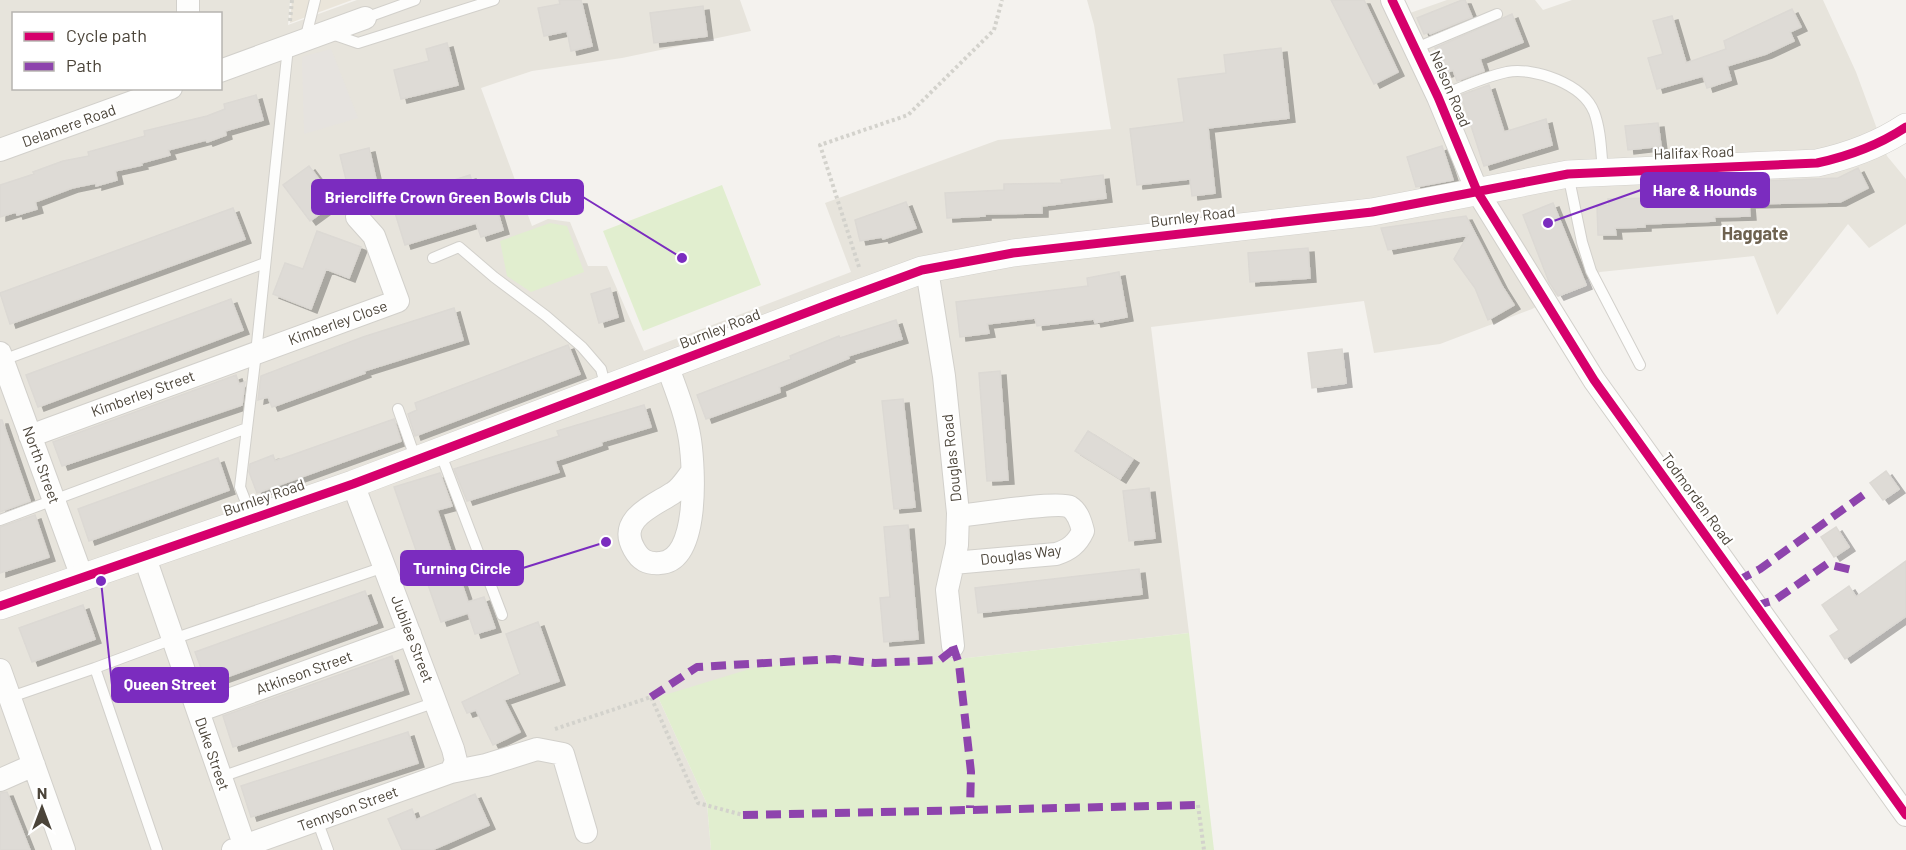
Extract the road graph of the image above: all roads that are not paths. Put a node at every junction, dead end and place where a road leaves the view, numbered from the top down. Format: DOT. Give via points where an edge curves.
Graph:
graph roads {
  1 [pos="315,0"];
  2 [pos="415,0"];
  3 [pos="494,0"];
  4 [pos="1392,0"];
  5 [pos="1497,14"];
  6 [pos="365,18"];
  7 [pos="327,32"];
  8 [pos="297,43"];
  9 [pos="1416,48"];
  10 [pos="222,69"];
  11 [pos="165,90"];
  12 [pos="1438,97"];
  13 [pos="1906,127"];
  14 [pos="0,150"];
  15 [pos="1603,171"];
  16 [pos="1568,174"];
  17 [pos="1477,191"];
  18 [pos="357,217"];
  19 [pos="433,258"];
  20 [pos="265,263"];
  21 [pos="927,270"];
  22 [pos="256,353"];
  23 [pos="1,356"];
  24 [pos="667,365"];
  25 [pos="1640,365"];
  26 [pos="606,388"];
  27 [pos="398,409"];
  28 [pos="247,428"];
  29 [pos="30,436"];
  30 [pos="428,456"];
  31 [pos="691,473"];
  32 [pos="353,484"];
  33 [pos="54,500"];
  34 [pos="958,516"];
  35 [pos="252,518"];
  36 [pos="0,520"];
  37 [pos="144,555"];
  38 [pos="953,563"];
  39 [pos="384,567"];
  40 [pos="82,577"];
  41 [pos="0,606"];
  42 [pos="502,615"];
  43 [pos="410,634"];
  44 [pos="173,639"];
  45 [pos="953,646"];
  46 [pos="95,668"];
  47 [pos="0,670"];
  48 [pos="5,700"];
  49 [pos="436,702"];
  50 [pos="198,711"];
  51 [pos="34,765"];
  52 [pos="454,767"];
  53 [pos="221,777"];
  54 [pos="0,780"];
  55 [pos="1906,815"];
  56 [pos="317,820"];
  57 [pos="586,832"];
  58 [pos="241,849"];
  59 [pos="64,850"];
  60 [pos="157,850"];
  61 [pos="328,850"];
  1 -- 8 [label="lane"];
  2 -- 6 [label="lane"];
  3 -- 7 [label="lane" via="358,43"];
  4 -- 9 [label="street, Nelson Road"];
  5 -- 9 [label="lane"];
  6 -- 7 [label="street"];
  7 -- 8 [label="street"];
  8 -- 10 [label="street"];
  8 -- 20 [label="lane"];
  9 -- 12 [label="street, Nelson Road"];
  11 -- 14 [label="street, Delamere Road"];
  12 -- 15 [label="lane" via="1509,71 1564,82 1586,98 1594,112"];
  12 -- 17 [label="street, Nelson Road"];
  13 -- 15 [label="street, Halifax Road" via="1850,156 1816,163"];
  15 -- 16 [label="street, Halifax Road"];
  16 -- 17 [label="street, Halifax Road"];
  16 -- 25 [label="lane" via="1591,271"];
  17 -- 21 [label="street, Burnley Road" via="1372,212 1013,253"];
  17 -- 55 [label="street, Todmorden Road" via="1594,380"];
  18 -- 22 [label="street, Kimberley Close" via="374,236 398,301"];
  19 -- 26 [label="lane" via="459,247 582,347 601,369"];
  20 -- 22 [label="lane"];
  20 -- 23 [label="lane"];
  21 -- 24 [label="street, Burnley Road"];
  21 -- 34 [label="street, Douglas Road" via="944,376"];
  22 -- 28 [label="lane"];
  22 -- 29 [label="street, Kimberley Street"];
  23 -- 29 [label="street, North Street"];
  24 -- 26 [label="street, Burnley Road"];
  24 -- 31 [label="street" via="690,441"];
  26 -- 30 [label="street, Burnley Road"];
  27 -- 30 [label="lane"];
  28 -- 33 [label="lane"];
  28 -- 35 [label="lane" via="240,487"];
  29 -- 33 [label="street, North Street"];
  30 -- 32 [label="street, Burnley Road"];
  30 -- 42 [label="lane"];
  32 -- 35 [label="street, Burnley Road"];
  32 -- 39 [label="street, Jubilee Street"];
  33 -- 36 [label="lane"];
  33 -- 40 [label="street, North Street"];
  34 -- 38 [label="street, Douglas Road"];
  34 -- 38 [label="street, Douglas Way" via="1068,506 1083,531 1068,550 1056,554"];
  35 -- 37 [label="street, Burnley Road"];
  37 -- 40 [label="street, Burnley Road"];
  37 -- 44 [label="street, Duke Street"];
  38 -- 45 [label="street, Douglas Road" via="946,590"];
  39 -- 43 [label="street, Jubilee Street"];
  39 -- 44 [label="lane"];
  40 -- 41 [label="street, Burnley Road"];
  43 -- 49 [label="street, Jubilee Street"];
  43 -- 50 [label="street, Atkinson Street"];
  44 -- 46 [label="lane"];
  44 -- 50 [label="street, Duke Street"];
  46 -- 48 [label="lane"];
  46 -- 60 [label="lane"];
  47 -- 48 [label="street"];
  48 -- 51 [label="street"];
  49 -- 52 [label="street, Jubilee Street" via="453,749"];
  49 -- 53 [label="lane"];
  50 -- 53 [label="street, Duke Street"];
  51 -- 54 [label="street"];
  51 -- 59 [label="street"];
  52 -- 56 [label="street, Tennyson Street"];
  52 -- 57 [label="street, Tennyson Street" via="486,765 537,749 563,754"];
  53 -- 58 [label="street, Duke Street"];
  56 -- 58 [label="street, Tennyson Street"];
  56 -- 61 [label="lane"];
}
